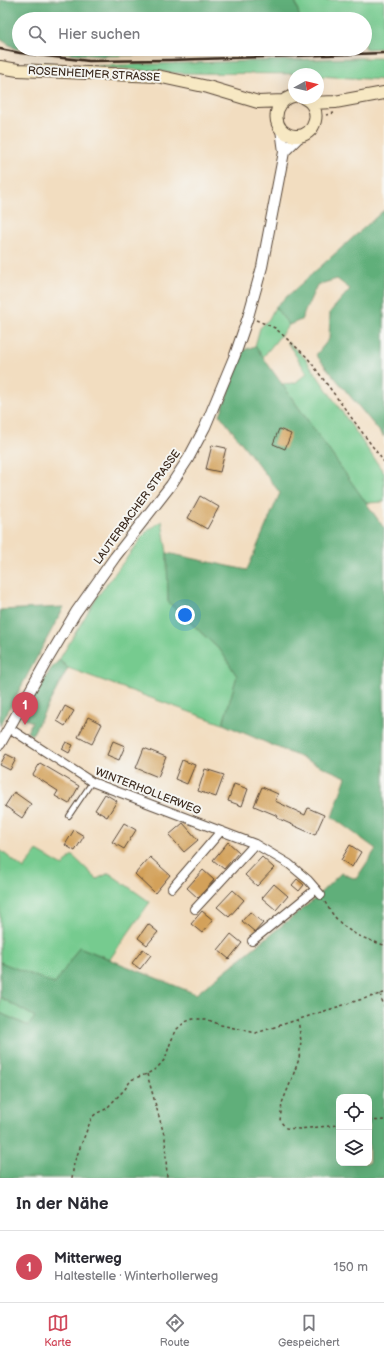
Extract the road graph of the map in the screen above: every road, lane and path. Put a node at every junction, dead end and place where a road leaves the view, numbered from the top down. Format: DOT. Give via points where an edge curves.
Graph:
graph roads {
  1 [pos="0,67"];
  2 [pos="384,93"];
  3 [pos="288,99"];
  4 [pos="288,100"];
  5 [pos="258,102"];
  6 [pos="311,104"];
  7 [pos="324,104"];
  8 [pos="337,107"];
  9 [pos="276,116"];
  10 [pos="321,116"];
  11 [pos="281,129"];
  12 [pos="300,136"];
  13 [pos="284,152"];
  14 [pos="248,317"];
  15 [pos="384,462"];
  16 [pos="9,728"];
  17 [pos="0,744"];
  18 [pos="92,782"];
  19 [pos="69,816"];
  20 [pos="221,831"];
  21 [pos="255,844"];
  22 [pos="172,888"];
  23 [pos="319,892"];
  24 [pos="195,909"];
  25 [pos="252,942"];
  26 [pos="384,945"];
  27 [pos="384,993"];
  28 [pos="380,994"];
  29 [pos="384,1006"];
  30 [pos="298,1019"];
  31 [pos="147,1074"];
  32 [pos="384,1120"];
  33 [pos="372,1121"];
  34 [pos="336,1125"];
  35 [pos="72,1178"];
  36 [pos="167,1178"];
  1 -- 5 [label="main road, ROSENHEIMER STRASSE" via="157,76 208,86"];
  2 -- 8 [label="main road"];
  3 -- 5 [label="main road, ROSENHEIMER STRASSE"];
  4 -- 9 [label="main road" via="277,109"];
  5 -- 9 [label="main road, ROSENHEIMER STRASSE"];
  6 -- 10 [label="main road"];
  7 -- 8 [label="main road"];
  8 -- 10 [label="main road"];
  8 -- 10 [label="path"];
  9 -- 11 [label="main road"];
  10 -- 12 [label="main road" via="309,131"];
  11 -- 12 [label="main road" via="290,135"];
  11 -- 13 [label="street, LAUTERBACHER STRASSE"];
  12 -- 13 [label="street"];
  13 -- 14 [label="street, LAUTERBACHER STRASSE" via="262,267"];
  14 -- 15 [label="path" via="275,328 307,356"];
  14 -- 16 [label="street, LAUTERBACHER STRASSE" via="225,381 188,459 76,612"];
  16 -- 17 [label="street, LAUTERBACHER STRASSE"];
  16 -- 18 [label="street, WINTERHOLLERWEG"];
  18 -- 19 [label="lane"];
  18 -- 20 [label="street, WINTERHOLLERWEG"];
  20 -- 21 [label="street, WINTERHOLLERWEG"];
  20 -- 22 [label="street"];
  21 -- 23 [label="street, WINTERHOLLERWEG" via="289,864"];
  21 -- 24 [label="street"];
  23 -- 25 [label="street"];
  23 -- 26 [label="path" via="340,924"];
  27 -- 28 [label="path"];
  28 -- 29 [label="path"];
  28 -- 30 [label="path"];
  30 -- 31 [label="path" via="256,1033 206,1019 193,1019 177,1029 165,1059"];
  30 -- 34 [label="path" via="299,1059 282,1103 280,1121 286,1128 299,1129"];
  31 -- 35 [label="path" via="131,1080 106,1109 92,1117 74,1163"];
  31 -- 36 [label="path" via="165,1138"];
  32 -- 33 [label="path"];
}
